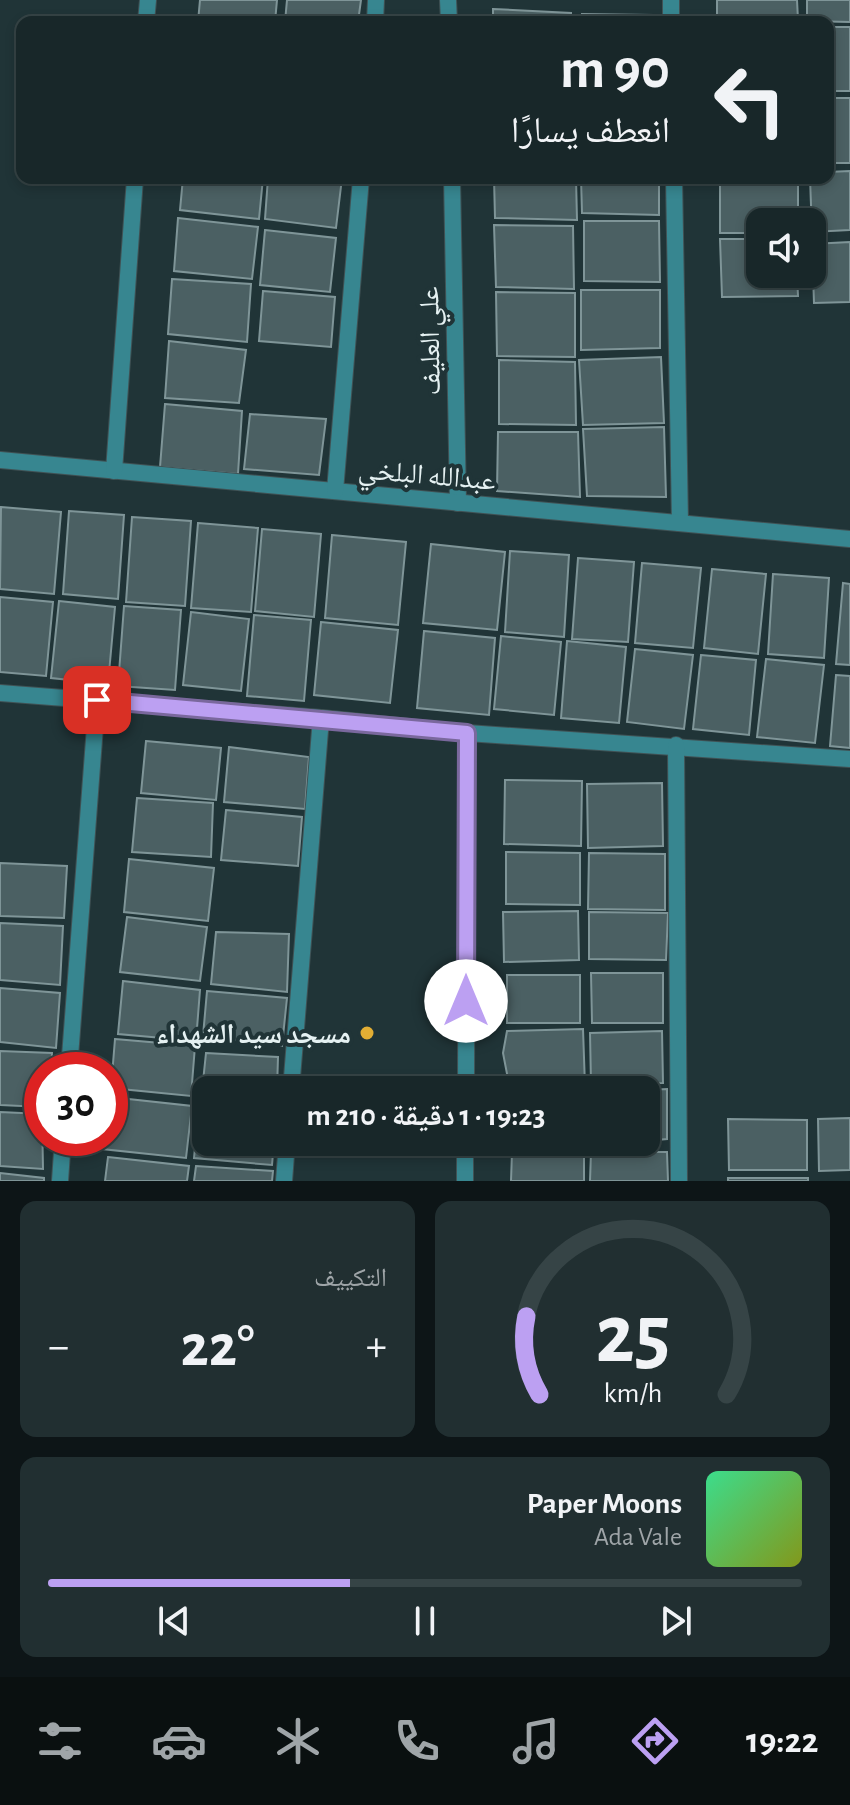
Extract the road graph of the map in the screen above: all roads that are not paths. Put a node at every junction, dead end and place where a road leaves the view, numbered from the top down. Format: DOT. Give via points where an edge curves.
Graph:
graph roads {
  1 [pos="135,184"];
  2 [pos="361,184"];
  3 [pos="452,184"];
  4 [pos="674,184"];
  5 [pos="0,460"];
  6 [pos="114,471"];
  7 [pos="335,491"];
  8 [pos="458,503"];
  9 [pos="680,523"];
  10 [pos="850,539"];
  11 [pos="0,693"];
  12 [pos="97,700"];
  13 [pos="321,718"];
  14 [pos="467,733"];
  15 [pos="676,745"];
  16 [pos="850,759"];
  17 [pos="70,1052"];
  18 [pos="292,1076"];
  19 [pos="466,1076"];
  20 [pos="62,1156"];
  21 [pos="286,1156"];
  22 [pos="465,1156"];
  23 [pos="60,1181"];
  24 [pos="284,1181"];
  25 [pos="465,1181"];
  26 [pos="679,1181"];
  1 -- 6 [label="street"];
  2 -- 7 [label="street"];
  3 -- 8 [label="street, علي العليف"];
  4 -- 9 [label="street"];
  5 -- 6 [label="street, عبدالله البلخي"];
  6 -- 7 [label="street, عبدالله البلخي"];
  7 -- 8 [label="street, عبدالله البلخي"];
  8 -- 9 [label="street, عبدالله البلخي"];
  9 -- 10 [label="street, عبدالله البلخي"];
  11 -- 12 [label="street"];
  12 -- 13 [label="street"];
  12 -- 17 [label="street"];
  13 -- 14 [label="street"];
  13 -- 18 [label="street"];
  14 -- 15 [label="street"];
  14 -- 19 [label="street"];
  15 -- 16 [label="street"];
  15 -- 26 [label="street"];
  20 -- 23 [label="street"];
  21 -- 24 [label="street"];
  22 -- 25 [label="street"];
}
